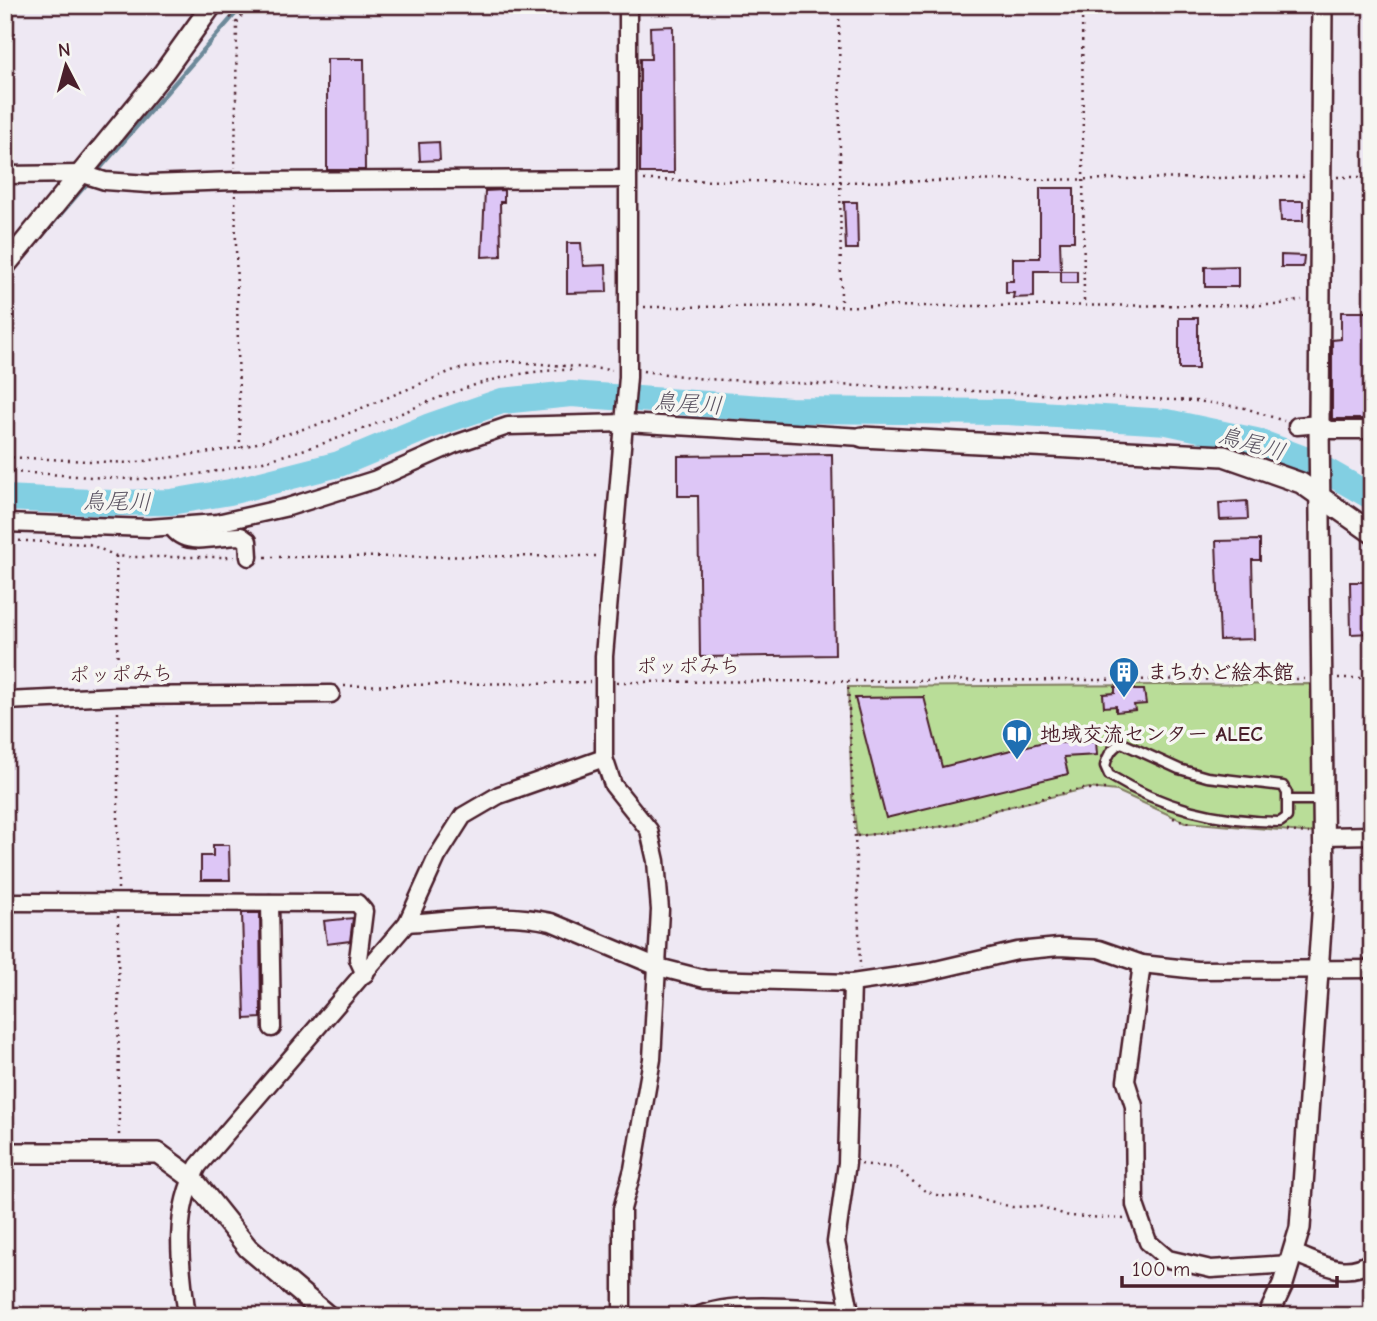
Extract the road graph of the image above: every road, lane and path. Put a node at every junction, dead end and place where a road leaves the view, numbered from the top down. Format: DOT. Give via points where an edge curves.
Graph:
graph roads {
  1 [pos="215,5"];
  2 [pos="257,5"];
  3 [pos="628,5"];
  4 [pos="839,5"];
  5 [pos="1082,5"];
  6 [pos="1322,5"];
  7 [pos="237,23"];
  8 [pos="83,174"];
  9 [pos="5,176"];
  10 [pos="1322,177"];
  11 [pos="1372,177"];
  12 [pos="627,179"];
  13 [pos="1083,179"];
  14 [pos="235,181"];
  15 [pos="839,182"];
  16 [pos="5,266"];
  17 [pos="1319,300"];
  18 [pos="841,304"];
  19 [pos="1084,304"];
  20 [pos="628,307"];
  21 [pos="586,370"];
  22 [pos="628,374"];
  23 [pos="626,420"];
  24 [pos="1297,426"];
  25 [pos="1372,429"];
  26 [pos="1319,430"];
  27 [pos="862,437"];
  28 [pos="240,448"];
  29 [pos="5,457"];
  30 [pos="5,472"];
  31 [pos="1321,489"];
  32 [pos="5,523"];
  33 [pos="172,527"];
  34 [pos="1372,533"];
  35 [pos="5,540"];
  36 [pos="116,556"];
  37 [pos="615,556"];
  38 [pos="248,557"];
  39 [pos="1324,678"];
  40 [pos="1372,678"];
  41 [pos="848,681"];
  42 [pos="604,682"];
  43 [pos="335,690"];
  44 [pos="118,696"];
  45 [pos="5,701"];
  46 [pos="604,758"];
  47 [pos="1116,791"];
  48 [pos="1288,800"];
  49 [pos="1325,800"];
  50 [pos="1173,818"];
  51 [pos="1193,824"];
  52 [pos="1278,831"];
  53 [pos="1325,835"];
  54 [pos="1372,835"];
  55 [pos="857,836"];
  56 [pos="5,902"];
  57 [pos="118,902"];
  58 [pos="270,903"];
  59 [pos="407,923"];
  60 [pos="1142,964"];
  61 [pos="658,967"];
  62 [pos="1319,968"];
  63 [pos="1372,969"];
  64 [pos="365,974"];
  65 [pos="856,983"];
  66 [pos="272,1028"];
  67 [pos="5,1153"];
  68 [pos="120,1153"];
  69 [pos="847,1163"];
  70 [pos="192,1178"];
  71 [pos="1140,1220"];
  72 [pos="1291,1259"];
  73 [pos="1372,1261"];
  74 [pos="850,1311"];
  75 [pos="1272,1311"];
  76 [pos="187,1316"];
  77 [pos="328,1316"];
  78 [pos="576,1316"];
  79 [pos="595,1316"];
  80 [pos="622,1316"];
  81 [pos="688,1316"];
  1 -- 7 [label="path"];
  1 -- 8 [label="street"];
  2 -- 7 [label="path"];
  3 -- 12 [label="street"];
  4 -- 15 [label="path"];
  5 -- 13 [label="path"];
  6 -- 10 [label="street"];
  7 -- 14 [label="path"];
  8 -- 9 [label="street"];
  8 -- 14 [label="street" via="105,181 148,184"];
  8 -- 16 [label="street"];
  10 -- 11 [label="path"];
  10 -- 13 [label="path"];
  10 -- 17 [label="street"];
  12 -- 14 [label="street"];
  12 -- 15 [label="path"];
  12 -- 20 [label="street"];
  13 -- 15 [label="path"];
  13 -- 19 [label="path"];
  14 -- 28 [label="path"];
  15 -- 18 [label="path"];
  17 -- 19 [label="path" via="1275,305"];
  17 -- 26 [label="street"];
  18 -- 19 [label="path"];
  18 -- 20 [label="path"];
  20 -- 22 [label="street"];
  21 -- 22 [label="path"];
  21 -- 28 [label="path" via="505,361 454,370 333,420"];
  21 -- 30 [label="path" via="551,370 470,384 330,442 203,472 134,479"];
  22 -- 23 [label="street"];
  22 -- 24 [label="path" via="1196,401 1245,408"];
  23 -- 27 [label="street"];
  23 -- 33 [label="street" via="508,426 374,480 300,503 217,523"];
  23 -- 37 [label="street"];
  24 -- 26 [label="street"];
  25 -- 26 [label="street"];
  26 -- 31 [label="street"];
  27 -- 31 [label="street" via="1210,453"];
  28 -- 29 [label="path" via="130,463"];
  31 -- 34 [label="street"];
  31 -- 39 [label="street"];
  32 -- 33 [label="street"];
  33 -- 38 [label="street" via="188,539 241,536 248,541"];
  35 -- 36 [label="path" via="89,544"];
  36 -- 38 [label="path"];
  36 -- 44 [label="path"];
  37 -- 38 [label="path"];
  37 -- 42 [label="street"];
  39 -- 40 [label="path, ポッポみち"];
  39 -- 41 [label="path, ポッポみち"];
  39 -- 49 [label="street"];
  41 -- 42 [label="path, ポッポみち"];
  41 -- 55 [label="path"];
  42 -- 43 [label="path, ポッポみち"];
  42 -- 46 [label="street"];
  43 -- 44 [label="street"];
  44 -- 45 [label="street"];
  44 -- 57 [label="path"];
  46 -- 59 [label="street" via="499,794 463,816 437,856"];
  46 -- 61 [label="street" via="613,785 649,830 660,910"];
  47 -- 55 [label="path" via="1079,789 955,825"];
  48 -- 48 [label="lane" via="1287,817 1280,822 1211,817 1131,788 1109,775 1106,761 1122,743 1207,777 1281,785 1286,787"];
  48 -- 49 [label="lane"];
  49 -- 53 [label="street"];
  50 -- 51 [label="path"];
  52 -- 53 [label="path"];
  53 -- 54 [label="street"];
  53 -- 62 [label="street"];
  55 -- 65 [label="path"];
  56 -- 57 [label="street"];
  57 -- 58 [label="street"];
  57 -- 68 [label="path"];
  58 -- 64 [label="street" via="362,905 358,959"];
  58 -- 66 [label="street"];
  59 -- 61 [label="street" via="534,918"];
  59 -- 64 [label="street"];
  60 -- 62 [label="street" via="1247,972"];
  60 -- 65 [label="street" via="1099,949 1059,947"];
  60 -- 71 [label="street" via="1126,1081 1134,1106 1135,1205"];
  61 -- 65 [label="street" via="705,979"];
  61 -- 80 [label="street" via="652,1059 622,1209"];
  62 -- 63 [label="street"];
  62 -- 72 [label="street" via="1304,1200"];
  64 -- 70 [label="street" via="210,1151"];
  65 -- 69 [label="street"];
  67 -- 68 [label="street"];
  68 -- 70 [label="street" via="158,1153"];
  69 -- 71 [label="path" via="897,1168 925,1191 940,1196 978,1198 1012,1207 1039,1206 1069,1216"];
  69 -- 74 [label="street" via="836,1242"];
  70 -- 76 [label="street" via="178,1234"];
  70 -- 77 [label="street" via="248,1248"];
  71 -- 72 [label="street" via="1148,1242 1181,1264 1211,1269"];
  72 -- 73 [label="street" via="1345,1271"];
  72 -- 75 [label="street"];
  74 -- 81 [label="lane" via="740,1304 707,1308"];
  78 -- 79 [label="lane"];
}
